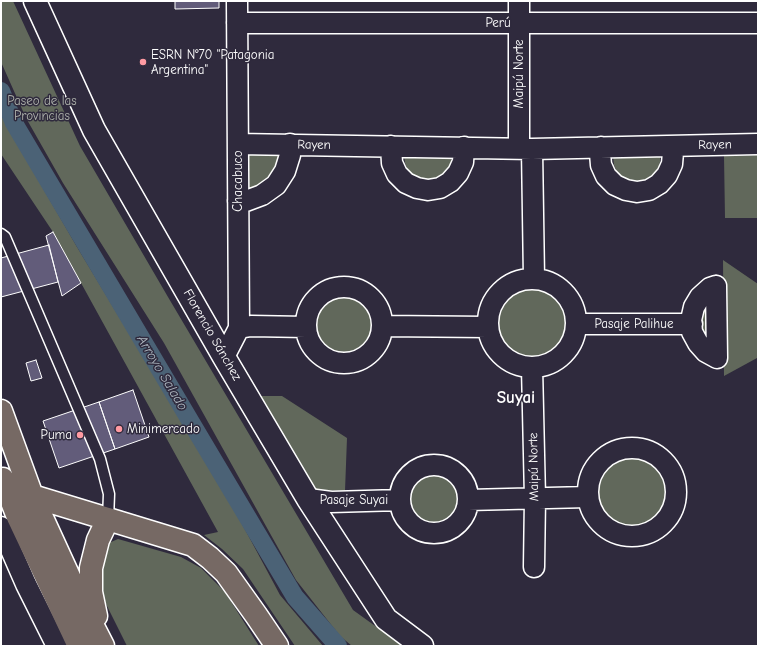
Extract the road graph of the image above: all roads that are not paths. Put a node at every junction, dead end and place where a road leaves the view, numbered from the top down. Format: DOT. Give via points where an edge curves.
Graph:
graph roads {
  1 [pos="35,1"];
  2 [pos="237,1"];
  3 [pos="519,1"];
  4 [pos="238,23"];
  5 [pos="519,23"];
  6 [pos="758,23"];
  7 [pos="238,144"];
  8 [pos="290,144"];
  9 [pos="758,144"];
  10 [pos="391,146"];
  11 [pos="672,146"];
  12 [pos="464,147"];
  13 [pos="526,148"];
  14 [pos="601,148"];
  15 [pos="238,201"];
  16 [pos="1,234"];
  17 [pos="534,279"];
  18 [pos="576,324"];
  19 [pos="692,324"];
  20 [pos="382,326"];
  21 [pos="488,326"];
  22 [pos="239,328"];
  23 [pos="306,328"];
  24 [pos="224,357"];
  25 [pos="532,367"];
  26 [pos="1,411"];
  27 [pos="4,481"];
  28 [pos="32,496"];
  29 [pos="588,497"];
  30 [pos="535,498"];
  31 [pos="308,499"];
  32 [pos="400,500"];
  33 [pos="468,500"];
  34 [pos="108,519"];
  35 [pos="1,527"];
  36 [pos="534,567"];
  37 [pos="102,645"];
  38 [pos="57,646"];
  39 [pos="79,646"];
  40 [pos="277,646"];
  41 [pos="422,646"];
  1 -- 24 [label="street, Florencio Sánchez" via="94,130"];
  2 -- 4 [label="street, Chacabuco"];
  3 -- 5 [label="street, Maipú Norte"];
  4 -- 5 [label="street, Perú"];
  4 -- 7 [label="street, Chacabuco"];
  5 -- 6 [label="street, Perú"];
  5 -- 13 [label="street, Maipú Norte"];
  7 -- 8 [label="street, Rayen"];
  7 -- 15 [label="street, Chacabuco"];
  8 -- 10 [label="street, Rayen"];
  8 -- 15 [label="street" via="285,171 276,185 262,195"];
  9 -- 11 [label="street, Rayen"];
  10 -- 12 [label="street, Rayen"];
  10 -- 12 [label="street" via="392,163 397,174 411,186 428,190 440,188 458,173 463,162"];
  11 -- 14 [label="street, Rayen"];
  11 -- 14 [label="street" via="672,164 667,175 649,190 637,192 620,188 606,176 601,165"];
  12 -- 13 [label="street, Rayen"];
  13 -- 14 [label="street, Rayen"];
  13 -- 17 [label="street, Maipú Norte"];
  15 -- 22 [label="street, Chacabuco"];
  16 -- 34 [label="lane" via="5,237 100,459 109,494"];
  17 -- 18 [label="street" via="555,285 566,295 573,307"];
  17 -- 21 [label="street" via="514,282 501,290 492,302"];
  18 -- 19 [label="street, Pasaje Palihue"];
  18 -- 25 [label="street" via="568,349 558,359"];
  20 -- 21 [label="street"];
  20 -- 23 [label="street" via="378,345 369,355 345,364 332,362 321,356 312,347"];
  20 -- 23 [label="street" via="379,307 371,297 360,289 348,286 336,287 314,300 308,311"];
  21 -- 25 [label="street" via="493,345 502,356 515,364"];
  22 -- 23 [label="street"];
  22 -- 24 [label="street, Chacabuco"];
  24 -- 31 [label="street, Florencio Sánchez"];
  25 -- 30 [label="street, Maipú Norte"];
  26 -- 28 [label="highway"];
  27 -- 28 [label="highway"];
  27 -- 39 [label="highway" via="18,518"];
  28 -- 34 [label="highway"];
  28 -- 37 [label="highway"];
  29 -- 29 [label="street" via="593,514 602,526 615,533 629,536 643,535 657,529 674,506 676,491 673,477 666,464 651,452 631,448 618,450 597,465 590,476"];
  29 -- 30 [label="street"];
  30 -- 33 [label="street"];
  30 -- 36 [label="street, Maipú Norte"];
  31 -- 32 [label="street, Pasaje Suyai" via="331,502"];
  31 -- 41 [label="street, Florencio Sánchez" via="386,619"];
  32 -- 33 [label="street" via="410,523 431,533 453,527 467,509"];
  32 -- 33 [label="street" via="405,481 412,473 421,467 432,465 453,470 461,477"];
  34 -- 37 [label="highway" via="98,540 91,568 91,592"];
  34 -- 40 [label="highway" via="193,545 226,573"];
  35 -- 38 [label="street"];
}
